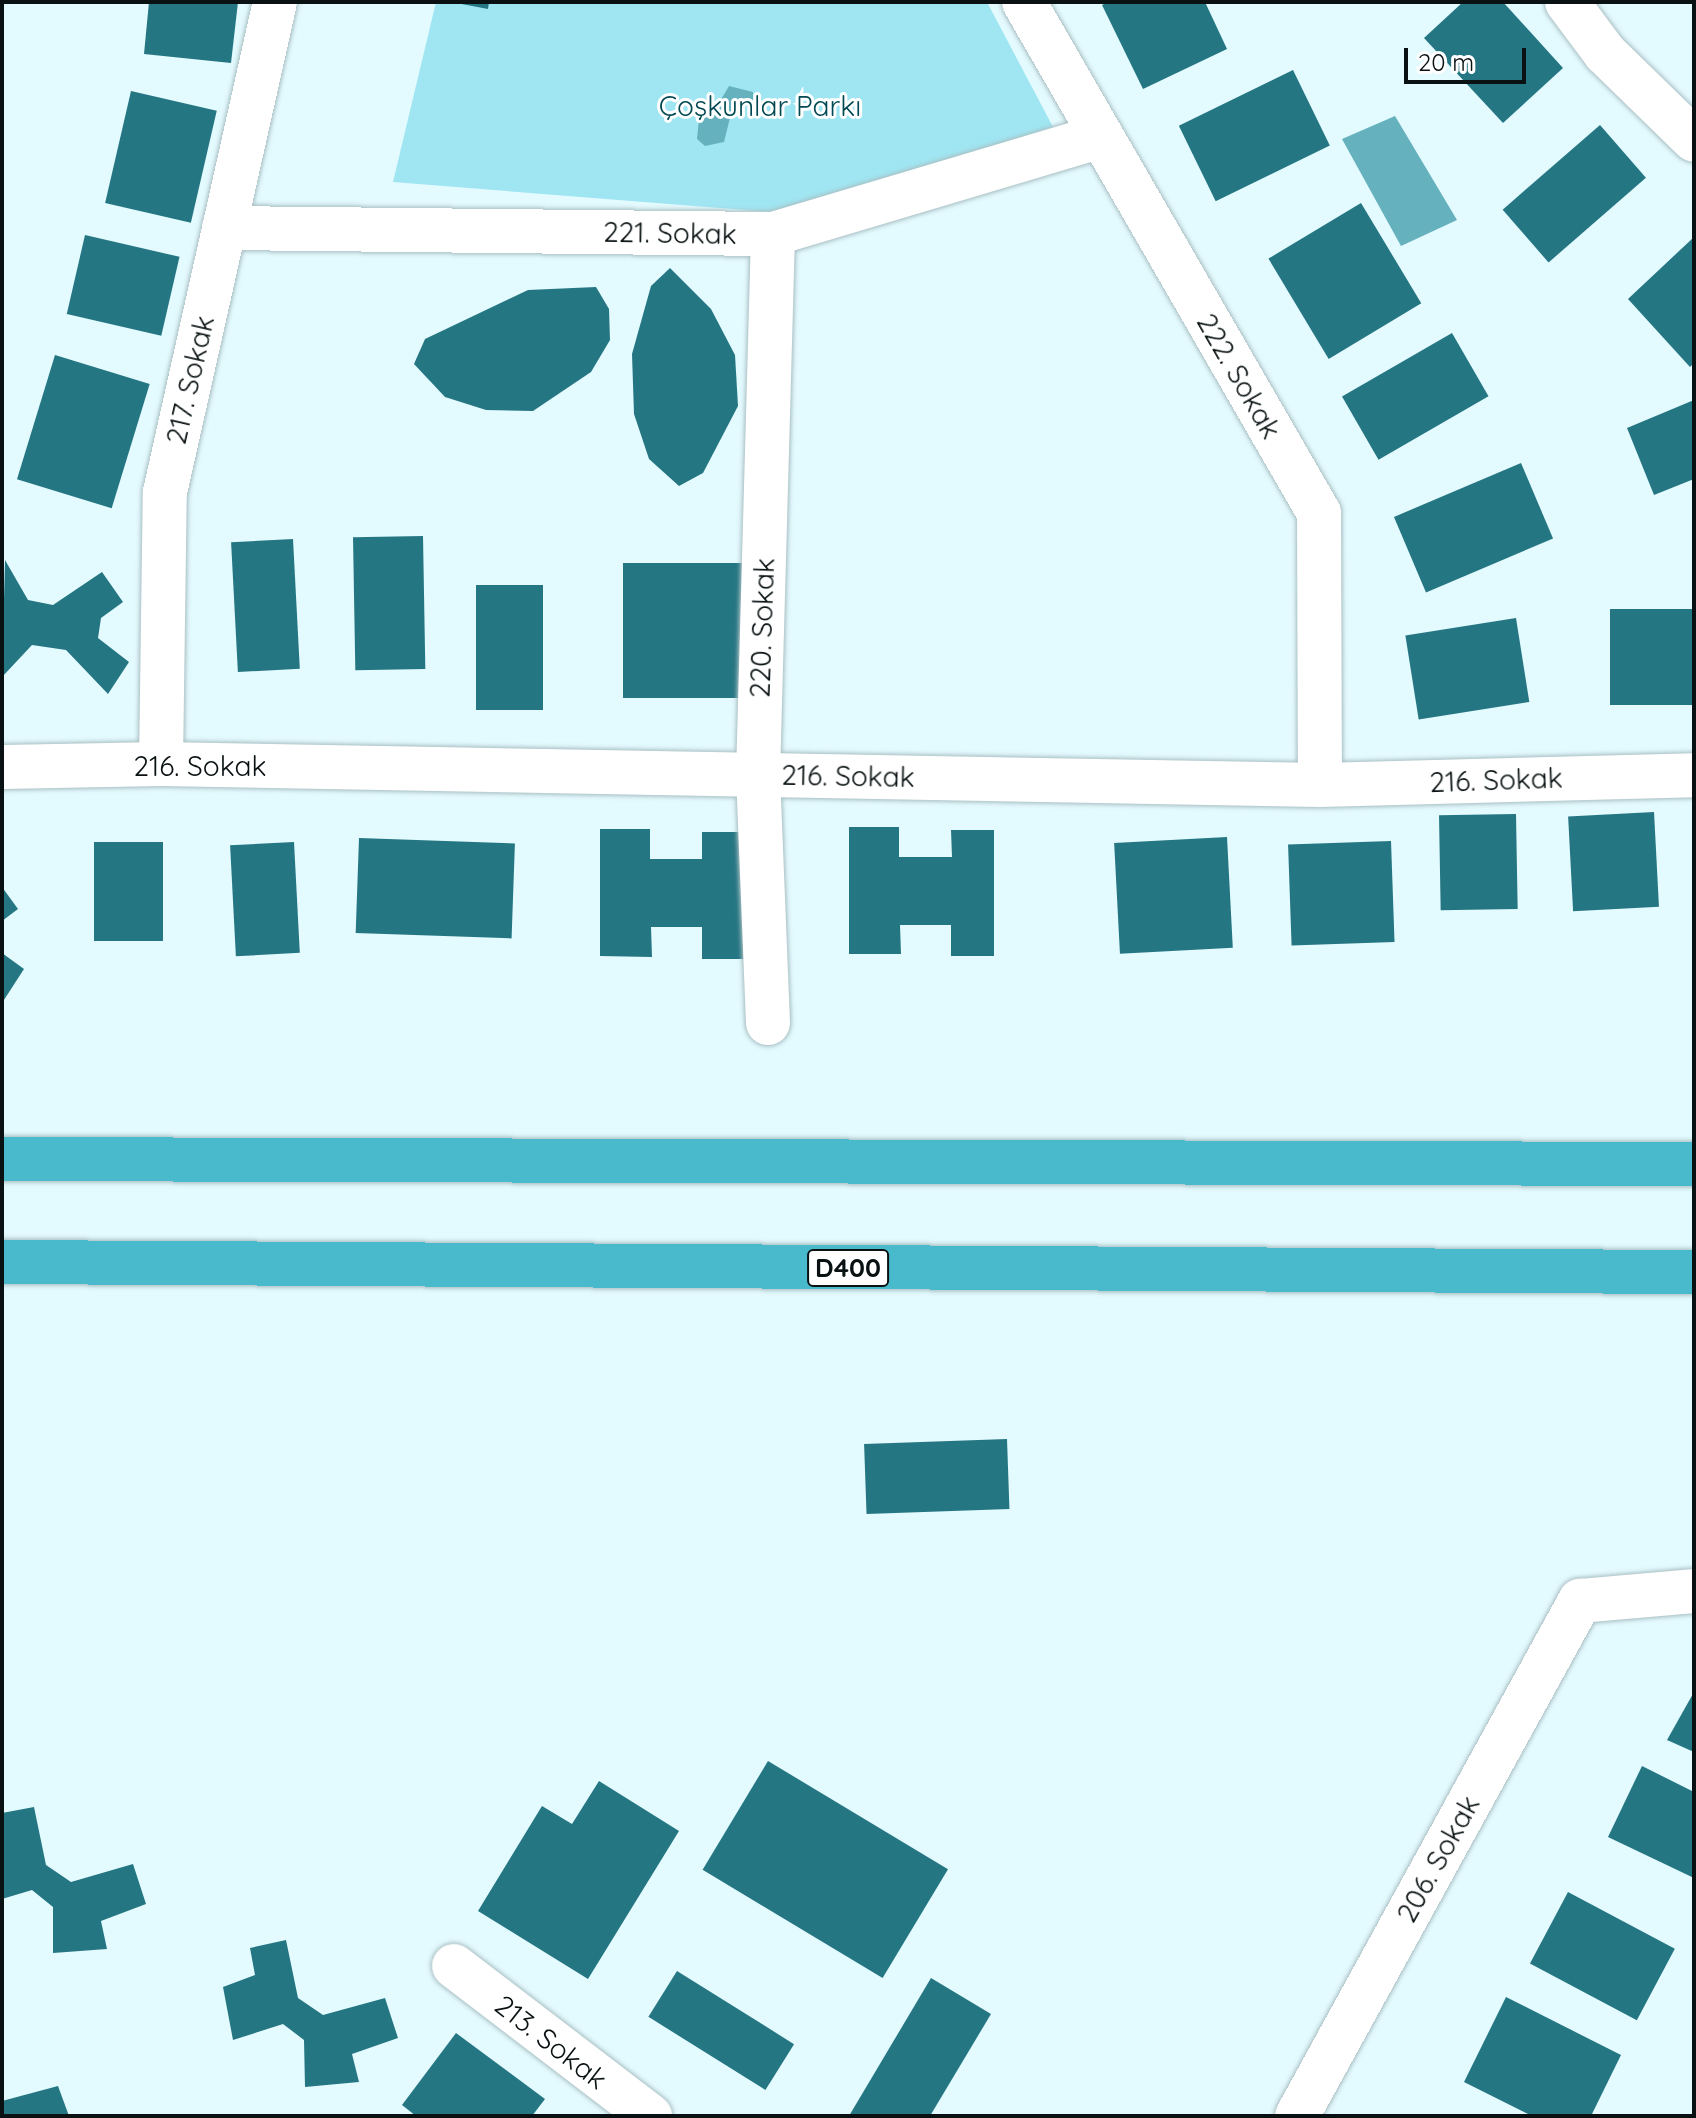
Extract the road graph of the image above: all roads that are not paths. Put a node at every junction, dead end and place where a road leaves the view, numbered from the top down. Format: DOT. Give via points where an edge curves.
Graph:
graph roads {
  1 [pos="275,2"];
  2 [pos="1024,2"];
  3 [pos="1567,2"];
  4 [pos="1101,136"];
  5 [pos="1694,140"];
  6 [pos="224,228"];
  7 [pos="773,234"];
  8 [pos="161,764"];
  9 [pos="2,767"];
  10 [pos="758,775"];
  11 [pos="1694,775"];
  12 [pos="1320,785"];
  13 [pos="768,1023"];
  14 [pos="2,1159"];
  15 [pos="1694,1164"];
  16 [pos="2,1262"];
  17 [pos="1694,1272"];
  18 [pos="1694,1591"];
  19 [pos="454,1966"];
  20 [pos="629,2110"];
  21 [pos="1297,2116"];
  1 -- 6 [label="street, 217. Sokak"];
  2 -- 4 [label="street, 222. Sokak"];
  3 -- 5 [label="street" via="1605,53"];
  4 -- 7 [label="street, 221. Sokak"];
  4 -- 12 [label="street, 222. Sokak" via="1319,513"];
  6 -- 7 [label="street, 221. Sokak"];
  6 -- 8 [label="street, 217. Sokak" via="165,492"];
  7 -- 10 [label="street, 220. Sokak"];
  8 -- 9 [label="street, 216. Sokak"];
  8 -- 10 [label="street, 216. Sokak"];
  10 -- 12 [label="street, 216. Sokak"];
  10 -- 13 [label="street, 220. Sokak"];
  11 -- 12 [label="street, 216. Sokak"];
  14 -- 15 [label="highway"];
  16 -- 17 [label="highway, D400"];
  18 -- 21 [label="street, 206. Sokak" via="1580,1601"];
  19 -- 20 [label="street, 213. Sokak"];
}
